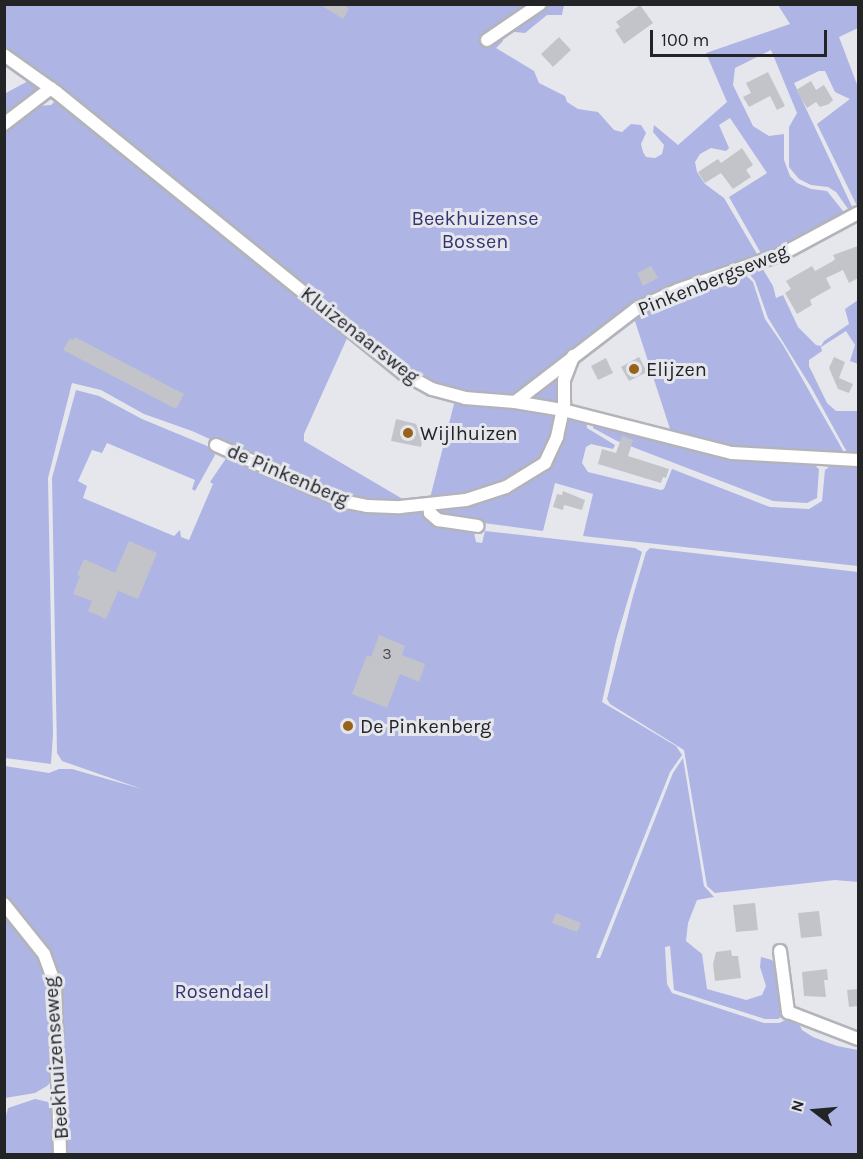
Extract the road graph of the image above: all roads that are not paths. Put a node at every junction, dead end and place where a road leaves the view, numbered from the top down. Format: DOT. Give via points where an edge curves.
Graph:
graph roads {
  1 [pos="540,4"];
  2 [pos="487,40"];
  3 [pos="4,55"];
  4 [pos="51,88"];
  5 [pos="4,124"];
  6 [pos="858,213"];
  7 [pos="573,356"];
  8 [pos="515,402"];
  9 [pos="563,410"];
  10 [pos="216,445"];
  11 [pos="858,460"];
  12 [pos="429,506"];
  13 [pos="478,526"];
  14 [pos="4,904"];
  15 [pos="780,951"];
  16 [pos="858,1039"];
  17 [pos="60,1155"];
  1 -- 2 [label="street"];
  3 -- 4 [label="street, Kluizenaarsweg"];
  4 -- 5 [label="street"];
  4 -- 8 [label="street, Kluizenaarsweg" via="403,373 443,393"];
  6 -- 7 [label="street, Pinkenbergseweg" via="782,254 651,301"];
  7 -- 8 [label="street, Pinkenbergseweg"];
  7 -- 9 [label="street" via="564,380"];
  8 -- 9 [label="street, Kluizenaarsweg"];
  9 -- 11 [label="street, Kluizenaarsweg" via="732,453"];
  9 -- 12 [label="street, de Pinkenberg" via="552,451 536,470 485,495"];
  10 -- 12 [label="street, de Pinkenberg" via="342,501 367,506"];
  12 -- 13 [label="street" via="438,520"];
  14 -- 17 [label="street, Beekhuizenseweg" via="44,954 54,985"];
  15 -- 16 [label="street" via="788,1012"];
}
